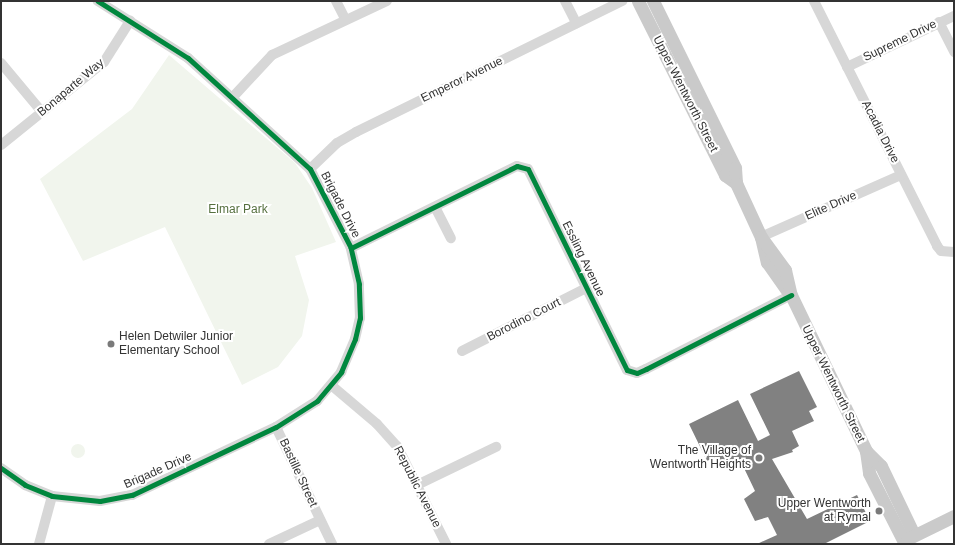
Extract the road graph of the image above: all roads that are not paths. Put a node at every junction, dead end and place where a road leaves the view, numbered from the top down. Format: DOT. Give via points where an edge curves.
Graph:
graph roads {
  1 [pos="98,1"];
  2 [pos="336,1"];
  3 [pos="387,1"];
  4 [pos="565,1"];
  5 [pos="622,1"];
  6 [pos="638,1"];
  7 [pos="653,1"];
  8 [pos="814,1"];
  9 [pos="954,16"];
  10 [pos="345,19"];
  11 [pos="130,21"];
  12 [pos="940,22"];
  13 [pos="576,23"];
  14 [pos="954,52"];
  15 [pos="1,64"];
  16 [pos="847,67"];
  17 [pos="232,98"];
  18 [pos="42,112"];
  19 [pos="1,145"];
  20 [pos="310,169"];
  21 [pos="901,175"];
  22 [pos="736,183"];
  23 [pos="436,207"];
  24 [pos="761,237"];
  25 [pos="451,238"];
  26 [pos="351,248"];
  27 [pos="954,252"];
  28 [pos="586,288"];
  29 [pos="791,295"];
  30 [pos="462,351"];
  31 [pos="331,385"];
  32 [pos="276,427"];
  33 [pos="496,446"];
  34 [pos="1,468"];
  35 [pos="417,485"];
  36 [pos="52,496"];
  37 [pos="954,516"];
  38 [pos="320,520"];
  39 [pos="907,542"];
  40 [pos="39,544"];
  41 [pos="269,544"];
  42 [pos="332,544"];
  43 [pos="446,544"];
  1 -- 11 [label="street, Brigade Drive"];
  2 -- 10 [label="street"];
  3 -- 10 [label="street"];
  4 -- 13 [label="street"];
  5 -- 13 [label="street, Emperor Avenue"];
  6 -- 22 [label="main road, Upper Wentworth Street" via="725,175"];
  7 -- 22 [label="main road, Upper Wentworth Street" via="735,168"];
  8 -- 16 [label="street, Acadia Drive"];
  9 -- 12 [label="street, Supreme Drive"];
  10 -- 17 [label="street" via="272,55 255,70"];
  11 -- 17 [label="street, Brigade Drive" via="182,54"];
  11 -- 18 [label="street, Bonaparte Way" via="104,62"];
  12 -- 14 [label="street"];
  12 -- 16 [label="street, Supreme Drive"];
  13 -- 20 [label="street, Emperor Avenue" via="356,132 337,144"];
  15 -- 18 [label="street"];
  16 -- 21 [label="street, Acadia Drive"];
  17 -- 20 [label="street, Brigade Drive"];
  18 -- 19 [label="street, Bonaparte Way"];
  20 -- 26 [label="street, Brigade Drive"];
  21 -- 24 [label="street, Elite Drive"];
  21 -- 27 [label="street, Acadia Drive" via="937,246 941,251"];
  22 -- 24 [label="main road, Upper Wentworth Street"];
  23 -- 25 [label="street"];
  23 -- 26 [label="street, Essling Avenue"];
  23 -- 28 [label="street, Essling Avenue" via="517,166 528,169"];
  24 -- 29 [label="main road, Upper Wentworth Street" via="785,270"];
  26 -- 31 [label="street, Brigade Drive" via="359,284 360,318 348,356"];
  28 -- 29 [label="street, Essling Avenue" via="622,363 627,370 637,373"];
  28 -- 30 [label="street, Borodino Court"];
  29 -- 39 [label="main road, Upper Wentworth Street" via="866,451 881,466"];
  31 -- 32 [label="street, Brigade Drive" via="317,401"];
  31 -- 35 [label="street, Republic Avenue" via="388,435"];
  32 -- 36 [label="street, Brigade Drive" via="132,495 100,501"];
  32 -- 38 [label="street, Bastille Street"];
  33 -- 35 [label="street"];
  34 -- 36 [label="street, Brigade Drive" via="25,485"];
  35 -- 43 [label="street, Republic Avenue"];
  36 -- 40 [label="street"];
  37 -- 39 [label="main road"];
  38 -- 41 [label="street, Bastille Street"];
  38 -- 42 [label="street, Bastille Street"];
}
